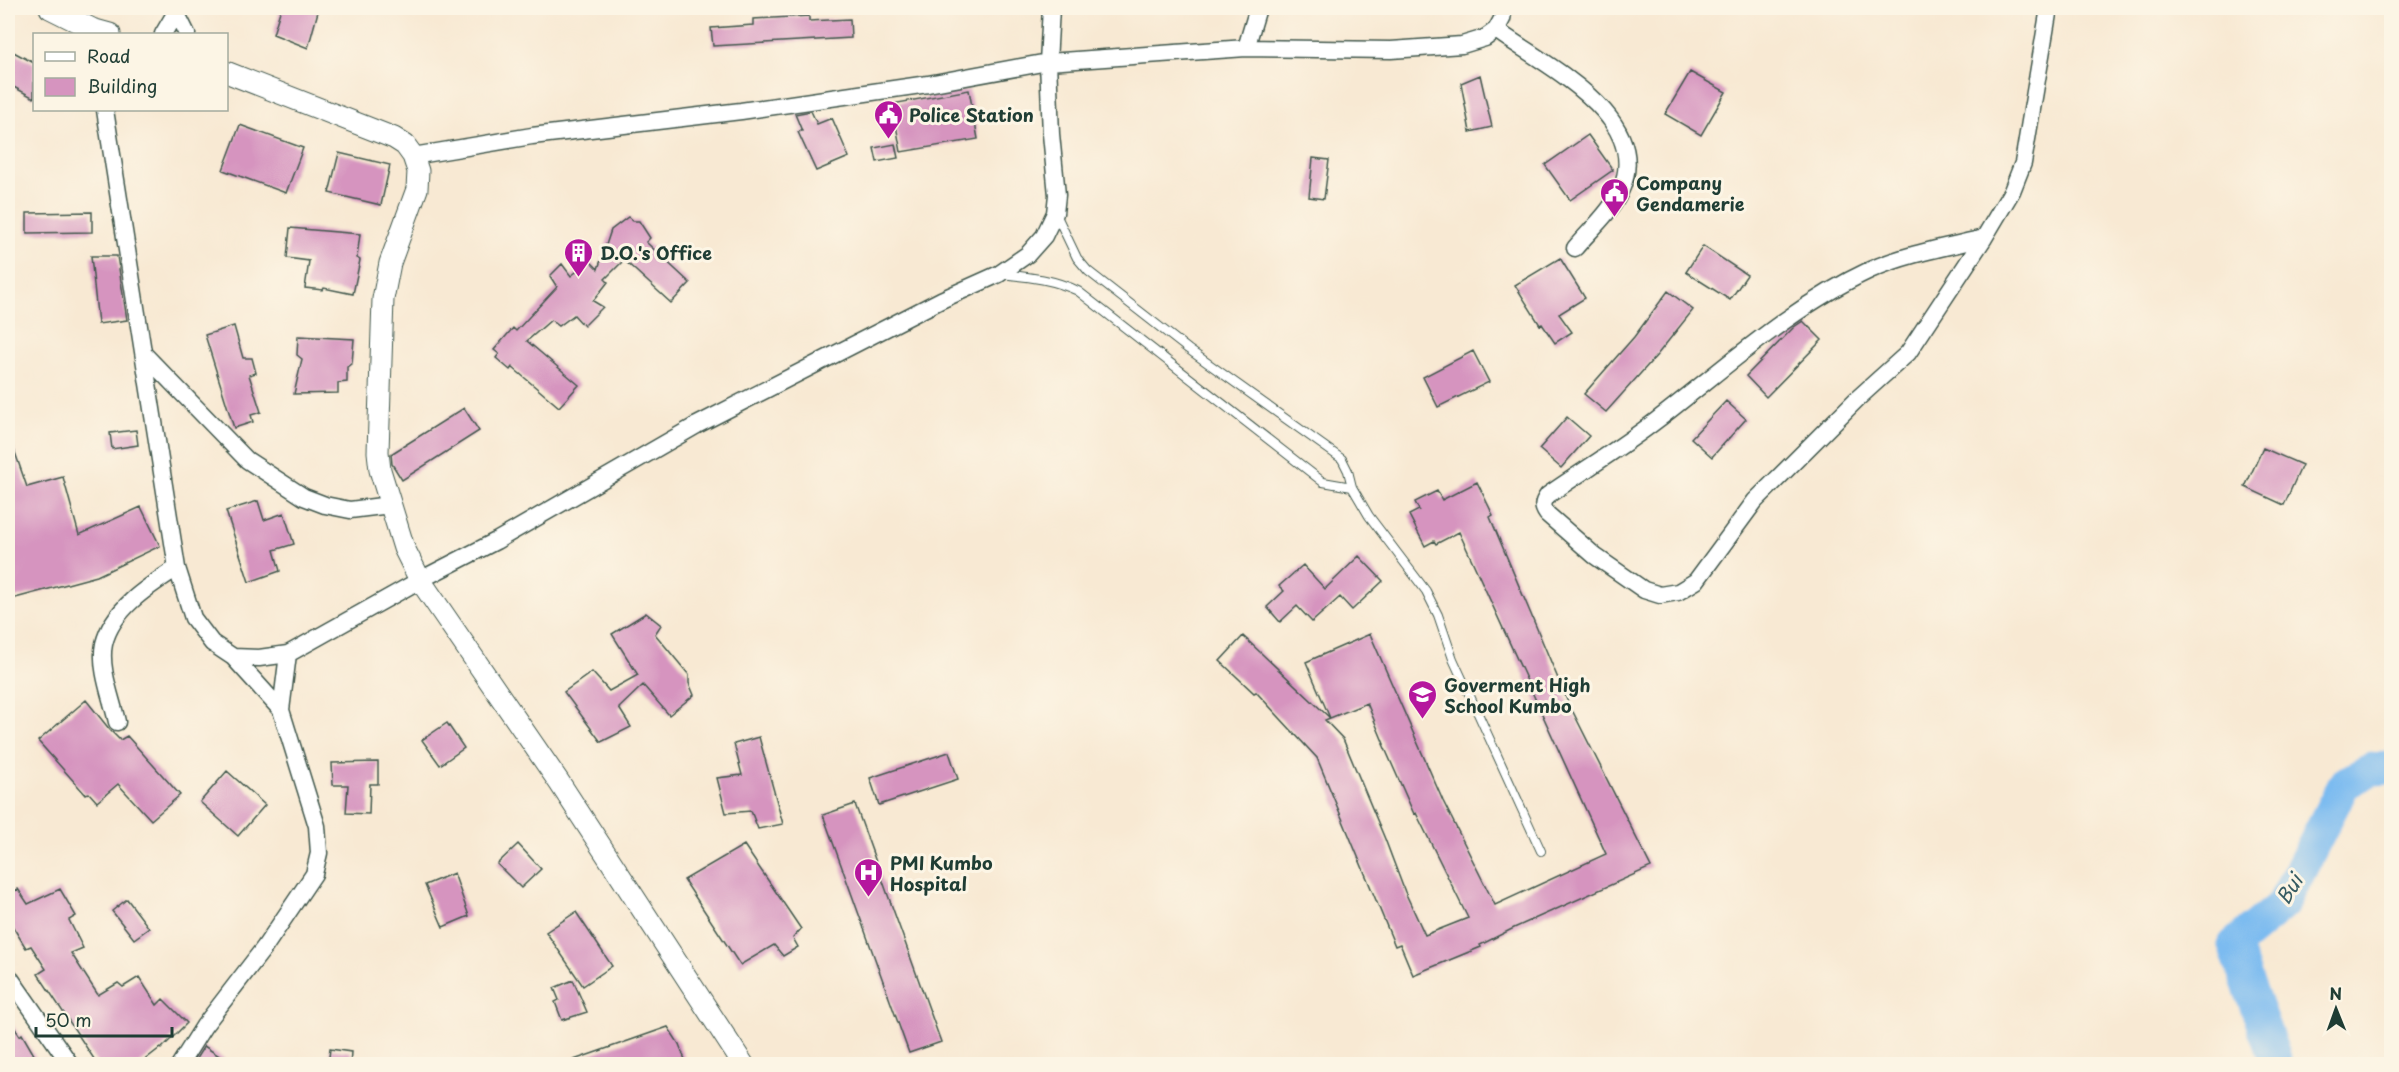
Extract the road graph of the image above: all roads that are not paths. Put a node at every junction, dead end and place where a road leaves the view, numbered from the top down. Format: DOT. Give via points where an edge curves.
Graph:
graph roads {
  1 [pos="50,8"];
  2 [pos="1051,8"];
  3 [pos="1258,8"];
  4 [pos="1504,8"];
  5 [pos="2049,8"];
  6 [pos="177,10"];
  7 [pos="1496,30"];
  8 [pos="98,32"];
  9 [pos="164,33"];
  10 [pos="187,33"];
  11 [pos="1246,48"];
  12 [pos="1048,62"];
  13 [pos="228,73"];
  14 [pos="105,111"];
  15 [pos="413,156"];
  16 [pos="1055,213"];
  17 [pos="1984,238"];
  18 [pos="1575,248"];
  19 [pos="999,274"];
  20 [pos="144,354"];
  21 [pos="1352,487"];
  22 [pos="390,505"];
  23 [pos="177,568"];
  24 [pos="420,580"];
  25 [pos="288,654"];
  26 [pos="233,657"];
  27 [pos="280,710"];
  28 [pos="117,722"];
  29 [pos="1541,851"];
  30 [pos="8,975"];
  31 [pos="70,1065"];
  32 [pos="180,1065"];
  33 [pos="743,1065"];
  1 -- 8 [label="street"];
  2 -- 12 [label="street"];
  3 -- 11 [label="street"];
  4 -- 7 [label="street"];
  5 -- 17 [label="street" via="2023,163"];
  6 -- 9 [label="street"];
  6 -- 10 [label="street"];
  7 -- 11 [label="street" via="1462,45 1392,50"];
  7 -- 18 [label="street" via="1592,97 1625,144 1627,162 1619,195"];
  11 -- 12 [label="street"];
  12 -- 15 [label="street" via="928,84 552,133"];
  12 -- 16 [label="street"];
  13 -- 15 [label="street" via="394,138"];
  14 -- 20 [label="street"];
  15 -- 22 [label="street" via="418,171 417,189 390,263 380,334 378,452"];
  16 -- 19 [label="street" via="1044,237"];
  16 -- 21 [label="lane" via="1077,258 1088,271 1188,349 1342,459"];
  17 -- 17 [label="street" via="1908,353 1755,501 1696,581 1678,592 1660,596 1644,590 1595,556 1547,514 1543,502 1548,495 1654,423 1798,310 1873,269"];
  19 -- 21 [label="lane" via="1039,278 1078,291 1323,482"];
  19 -- 24 [label="street" via="698,425"];
  20 -- 22 [label="street" via="247,460 304,497 350,510"];
  20 -- 23 [label="street"];
  21 -- 29 [label="lane" via="1426,591"];
  22 -- 24 [label="street"];
  23 -- 26 [label="street" via="193,618 212,643"];
  23 -- 28 [label="street" via="153,583 116,617 104,645 105,672"];
  24 -- 25 [label="street"];
  24 -- 33 [label="street" via="559,782"];
  25 -- 26 [label="street"];
  25 -- 27 [label="street"];
  26 -- 27 [label="street"];
  27 -- 32 [label="street" via="316,826 319,852 314,874"];
  30 -- 31 [label="street"];
}
